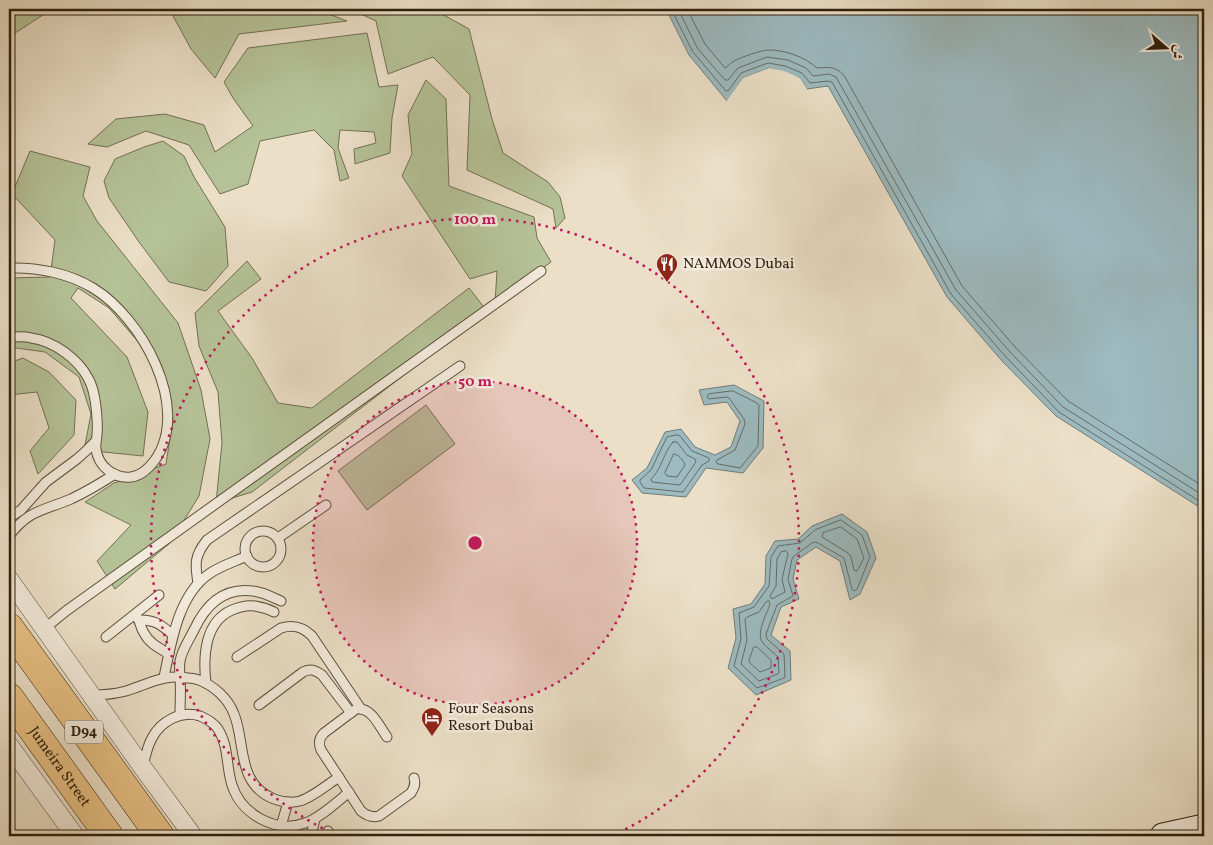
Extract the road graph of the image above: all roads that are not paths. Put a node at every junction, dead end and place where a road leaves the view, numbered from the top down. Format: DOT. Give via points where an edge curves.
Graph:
graph roads {
  1 [pos="9,268"];
  2 [pos="541,270"];
  3 [pos="9,337"];
  4 [pos="460,366"];
  5 [pos="96,441"];
  6 [pos="115,474"];
  7 [pos="30,501"];
  8 [pos="326,505"];
  9 [pos="37,511"];
  10 [pos="9,518"];
  11 [pos="9,536"];
  12 [pos="278,538"];
  13 [pos="247,556"];
  14 [pos="9,580"];
  15 [pos="198,583"];
  16 [pos="159,595"];
  17 [pos="281,601"];
  18 [pos="274,612"];
  19 [pos="137,617"];
  20 [pos="9,627"];
  21 [pos="44,629"];
  22 [pos="173,635"];
  23 [pos="106,637"];
  24 [pos="169,654"];
  25 [pos="237,657"];
  26 [pos="180,676"];
  27 [pos="164,678"];
  28 [pos="206,684"];
  29 [pos="92,695"];
  30 [pos="9,697"];
  31 [pos="258,705"];
  32 [pos="361,709"];
  33 [pos="351,713"];
  34 [pos="180,715"];
  35 [pos="387,737"];
  36 [pos="9,745"];
  37 [pos="143,768"];
  38 [pos="339,777"];
  39 [pos="414,778"];
  40 [pos="349,792"];
  41 [pos="288,802"];
  42 [pos="315,819"];
  43 [pos="281,826"];
  44 [pos="1204,827"];
  45 [pos="75,836"];
  46 [pos="109,836"];
  47 [pos="160,836"];
  48 [pos="193,836"];
  49 [pos="285,836"];
  50 [pos="311,836"];
  51 [pos="1163,836"];
  1 -- 6 [label="lane" via="56,273 93,288 132,323 147,345 165,394 168,410 166,429 159,454 147,469 130,477"];
  2 -- 21 [label="lane"];
  3 -- 5 [label="lane" via="32,338 55,346 74,360 89,379 93,392 98,422"];
  4 -- 15 [label="lane" via="207,540 196,559"];
  5 -- 6 [label="lane" via="100,461"];
  5 -- 7 [label="lane" via="46,482"];
  6 -- 9 [label="lane" via="73,498"];
  7 -- 9 [label="lane"];
  7 -- 10 [label="lane"];
  8 -- 12 [label="lane"];
  9 -- 11 [label="lane" via="25,518"];
  12 -- 13 [label="lane" via="266,530 251,535 245,549"];
  12 -- 13 [label="lane" via="281,552 272,564 258,566"];
  13 -- 15 [label="lane" via="208,574"];
  14 -- 21 [label="street"];
  15 -- 22 [label="lane" via="188,596"];
  16 -- 19 [label="lane"];
  17 -- 26 [label="lane" via="258,592 241,590 230,592 211,603 183,651"];
  18 -- 28 [label="lane" via="246,606 220,618 207,646"];
  19 -- 22 [label="lane" via="156,622"];
  19 -- 23 [label="lane"];
  19 -- 24 [label="lane" via="148,639"];
  20 -- 47 [label="main road, D94"];
  21 -- 29 [label="street"];
  22 -- 24 [label="lane"];
  24 -- 27 [label="lane"];
  25 -- 32 [label="lane" via="281,628 301,628 312,636"];
  26 -- 27 [label="lane"];
  26 -- 28 [label="lane"];
  26 -- 34 [label="lane"];
  27 -- 29 [label="lane" via="124,691"];
  28 -- 41 [label="lane" via="225,699 234,714 242,757 255,786 271,798"];
  29 -- 37 [label="street"];
  30 -- 46 [label="main road, Jumeira Street / D94"];
  31 -- 33 [label="lane" via="303,672 313,670 322,675"];
  32 -- 33 [label="lane"];
  32 -- 35 [label="lane" via="370,713"];
  33 -- 38 [label="lane" via="324,733 319,746"];
  34 -- 37 [label="lane" via="160,727 153,737"];
  34 -- 43 [label="lane" via="200,716 217,728 224,740 229,776 238,797 252,814"];
  36 -- 45 [label="street"];
  37 -- 48 [label="street"];
  38 -- 40 [label="lane"];
  38 -- 41 [label="lane" via="300,801"];
  39 -- 40 [label="lane" via="411,793 375,817 362,811"];
  40 -- 42 [label="lane"];
  41 -- 43 [label="lane"];
  42 -- 43 [label="lane" via="295,826"];
  42 -- 50 [label="lane"];
  43 -- 49 [label="lane"];
  44 -- 51 [label="street"];
}
